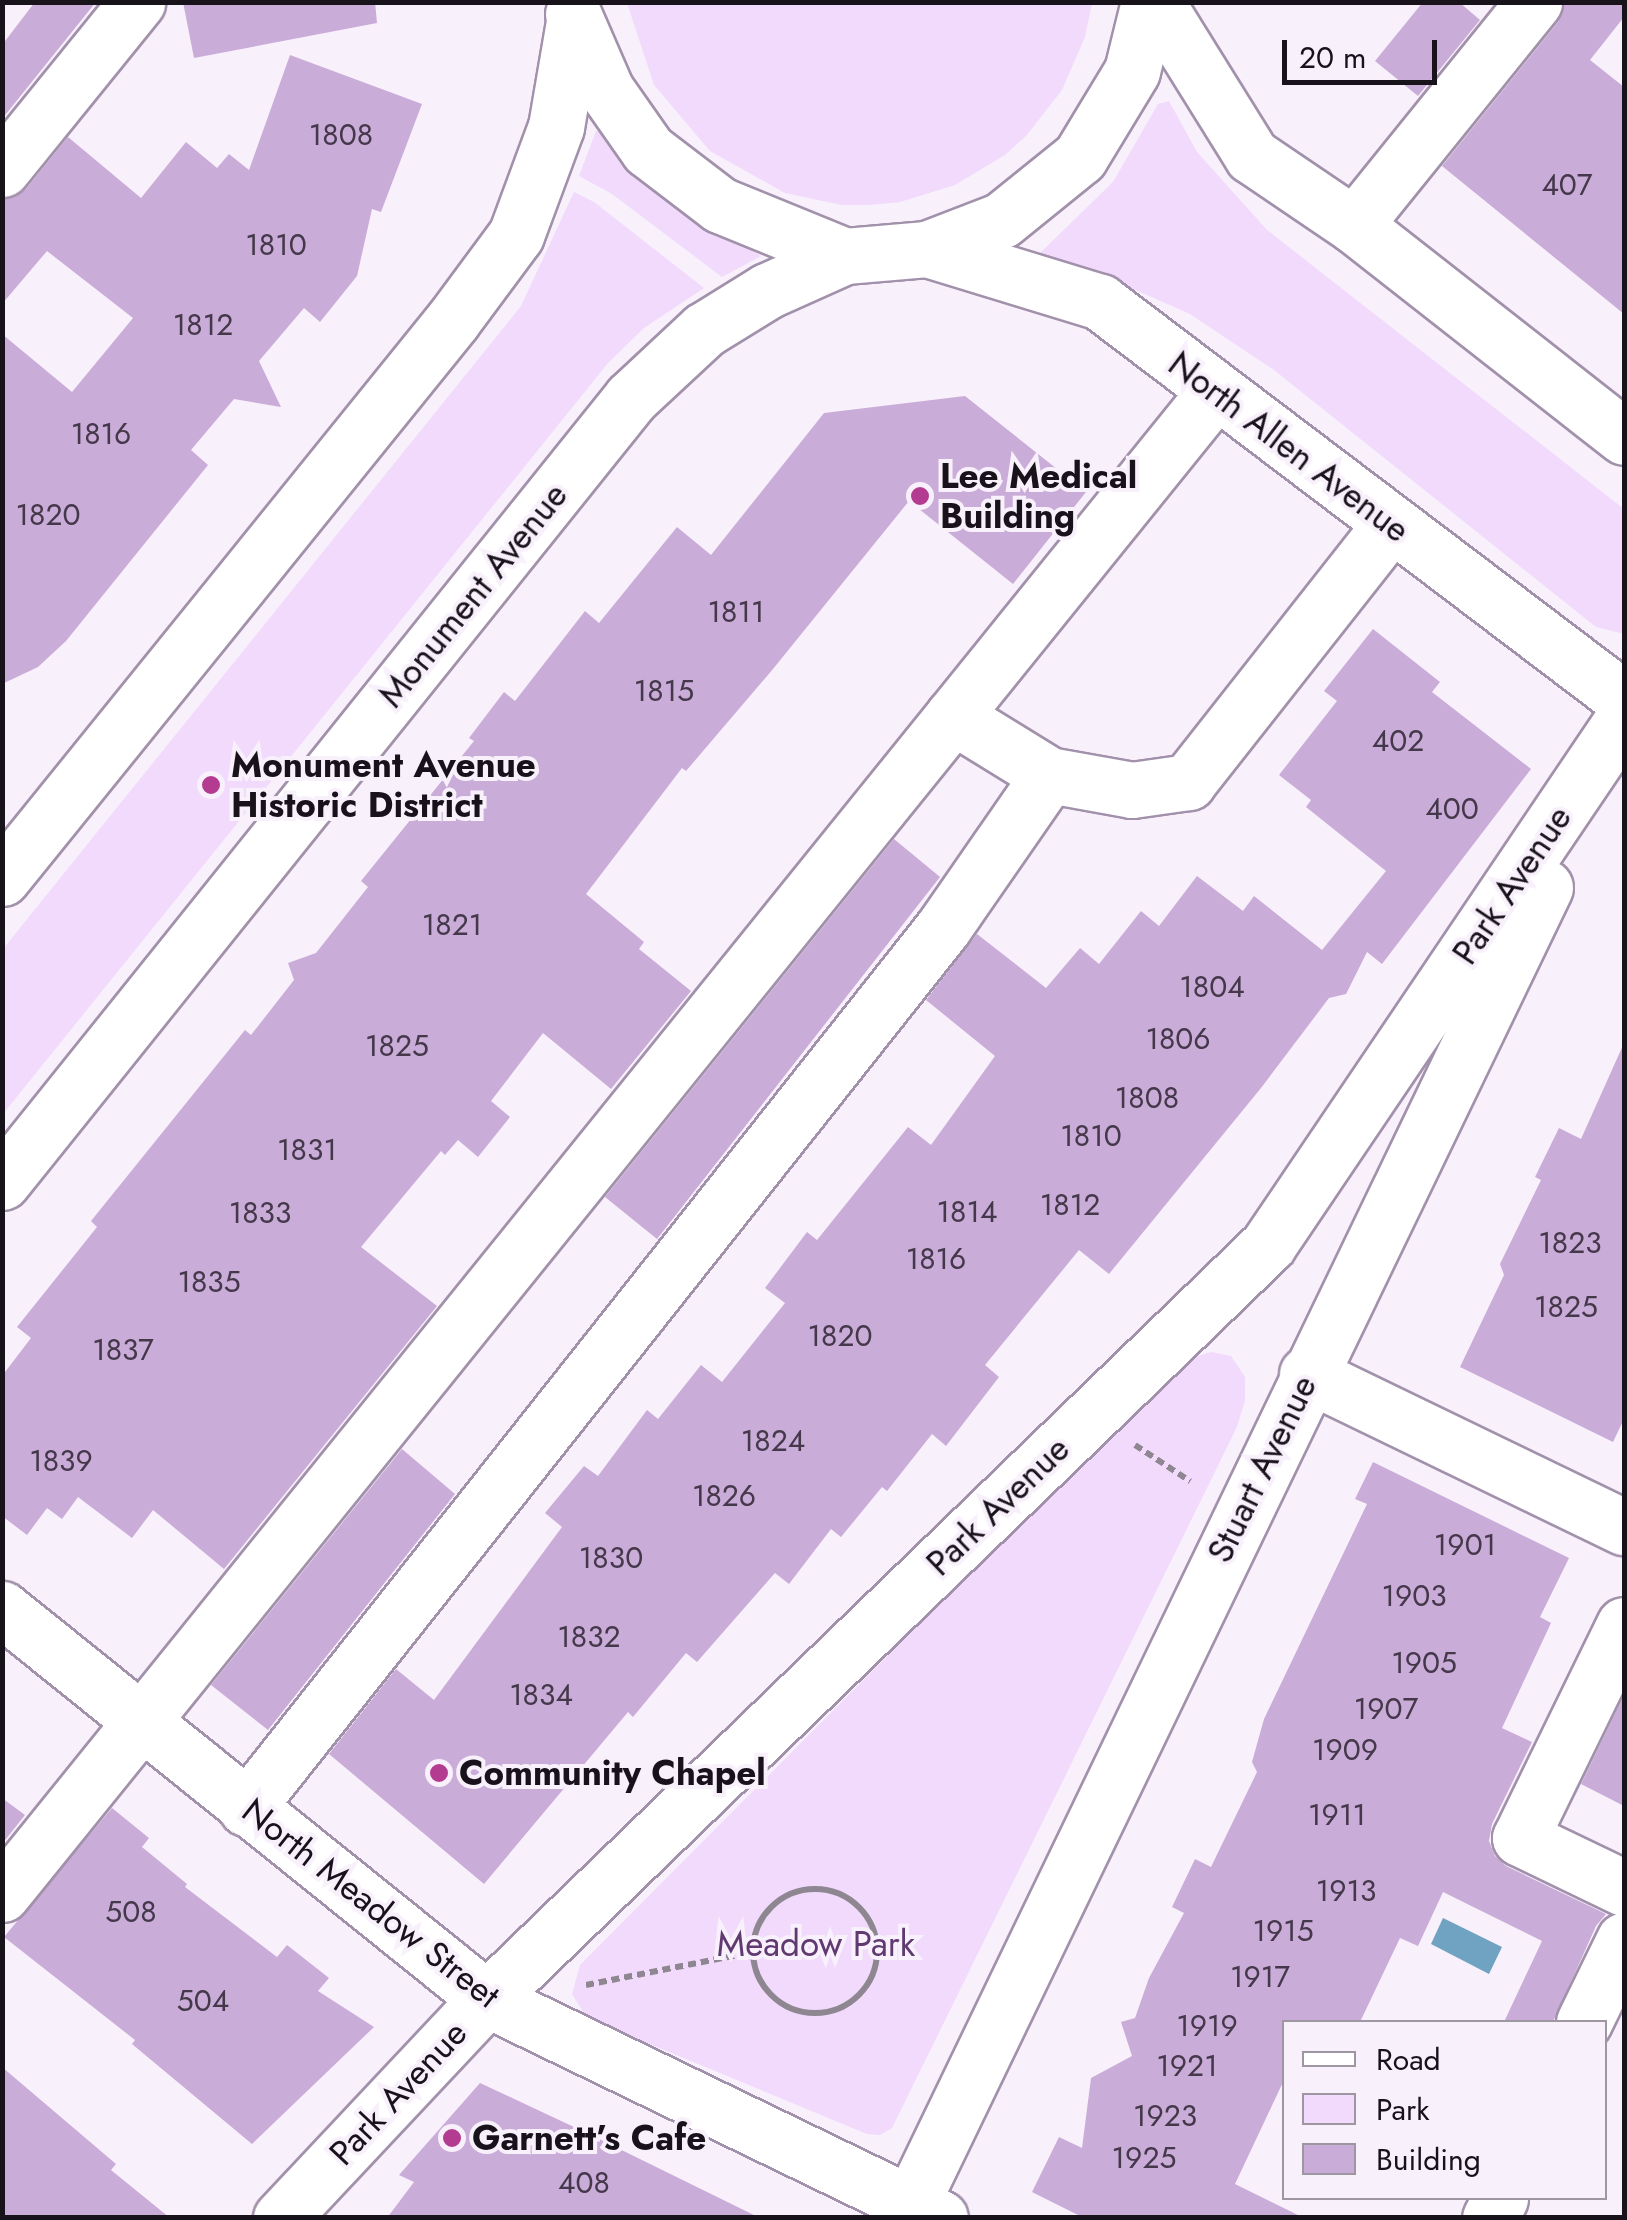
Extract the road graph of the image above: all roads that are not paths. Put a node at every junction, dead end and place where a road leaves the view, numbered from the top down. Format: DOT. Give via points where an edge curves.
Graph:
graph roads {
  1 [pos="137,2"];
  2 [pos="1152,2"];
  3 [pos="1534,2"];
  4 [pos="573,12"];
  5 [pos="2,168"];
  6 [pos="1354,225"];
  7 [pos="926,249"];
  8 [pos="845,256"];
  9 [pos="1214,393"];
  10 [pos="1624,437"];
  11 [pos="1392,524"];
  12 [pos="1624,699"];
  13 [pos="953,716"];
  14 [pos="1624,721"];
  15 [pos="1050,775"];
  16 [pos="2,878"];
  17 [pos="2,1182"];
  18 [pos="1308,1374"];
  19 [pos="1624,1527"];
  20 [pos="2,1609"];
  21 [pos="1624,1625"];
  22 [pos="143,1720"];
  23 [pos="246,1808"];
  24 [pos="1624,1888"];
  25 [pos="2,1894"];
  26 [pos="1624,1940"];
  27 [pos="488,1999"];
  28 [pos="1585,2020"];
  29 [pos="918,2213"];
  30 [pos="281,2218"];
  1 -- 5 [label="street"];
  2 -- 6 [label="street" via="1252,156"];
  2 -- 7 [label="street" via="1132,71 1080,157 1002,220"];
  3 -- 6 [label="street"];
  4 -- 8 [label="street" via="606,90 648,150 720,206"];
  4 -- 16 [label="street" via="556,127 516,235"];
  6 -- 10 [label="street"];
  7 -- 8 [label="street"];
  7 -- 9 [label="street, North Allen Avenue" via="1100,302"];
  8 -- 17 [label="street, Monument Avenue" via="704,330 631,398"];
  9 -- 11 [label="street, North Allen Avenue"];
  9 -- 13 [label="street"];
  11 -- 12 [label="street, North Allen Avenue"];
  11 -- 15 [label="street" via="1188,782 1132,790"];
  13 -- 15 [label="street"];
  13 -- 22 [label="street"];
  14 -- 18 [label="street, Stuart Avenue"];
  14 -- 27 [label="street, Park Avenue" via="1268,1246"];
  15 -- 23 [label="street" via="943,928"];
  18 -- 19 [label="street"];
  18 -- 29 [label="street, Stuart Avenue"];
  20 -- 22 [label="street, North Meadow Street"];
  21 -- 24 [label="street" via="1520,1838"];
  22 -- 23 [label="street, North Meadow Street"];
  22 -- 25 [label="street"];
  23 -- 27 [label="street, North Meadow Street"];
  26 -- 28 [label="street"];
  27 -- 29 [label="street, North Meadow Street"];
  27 -- 30 [label="street, Park Avenue"];
}
